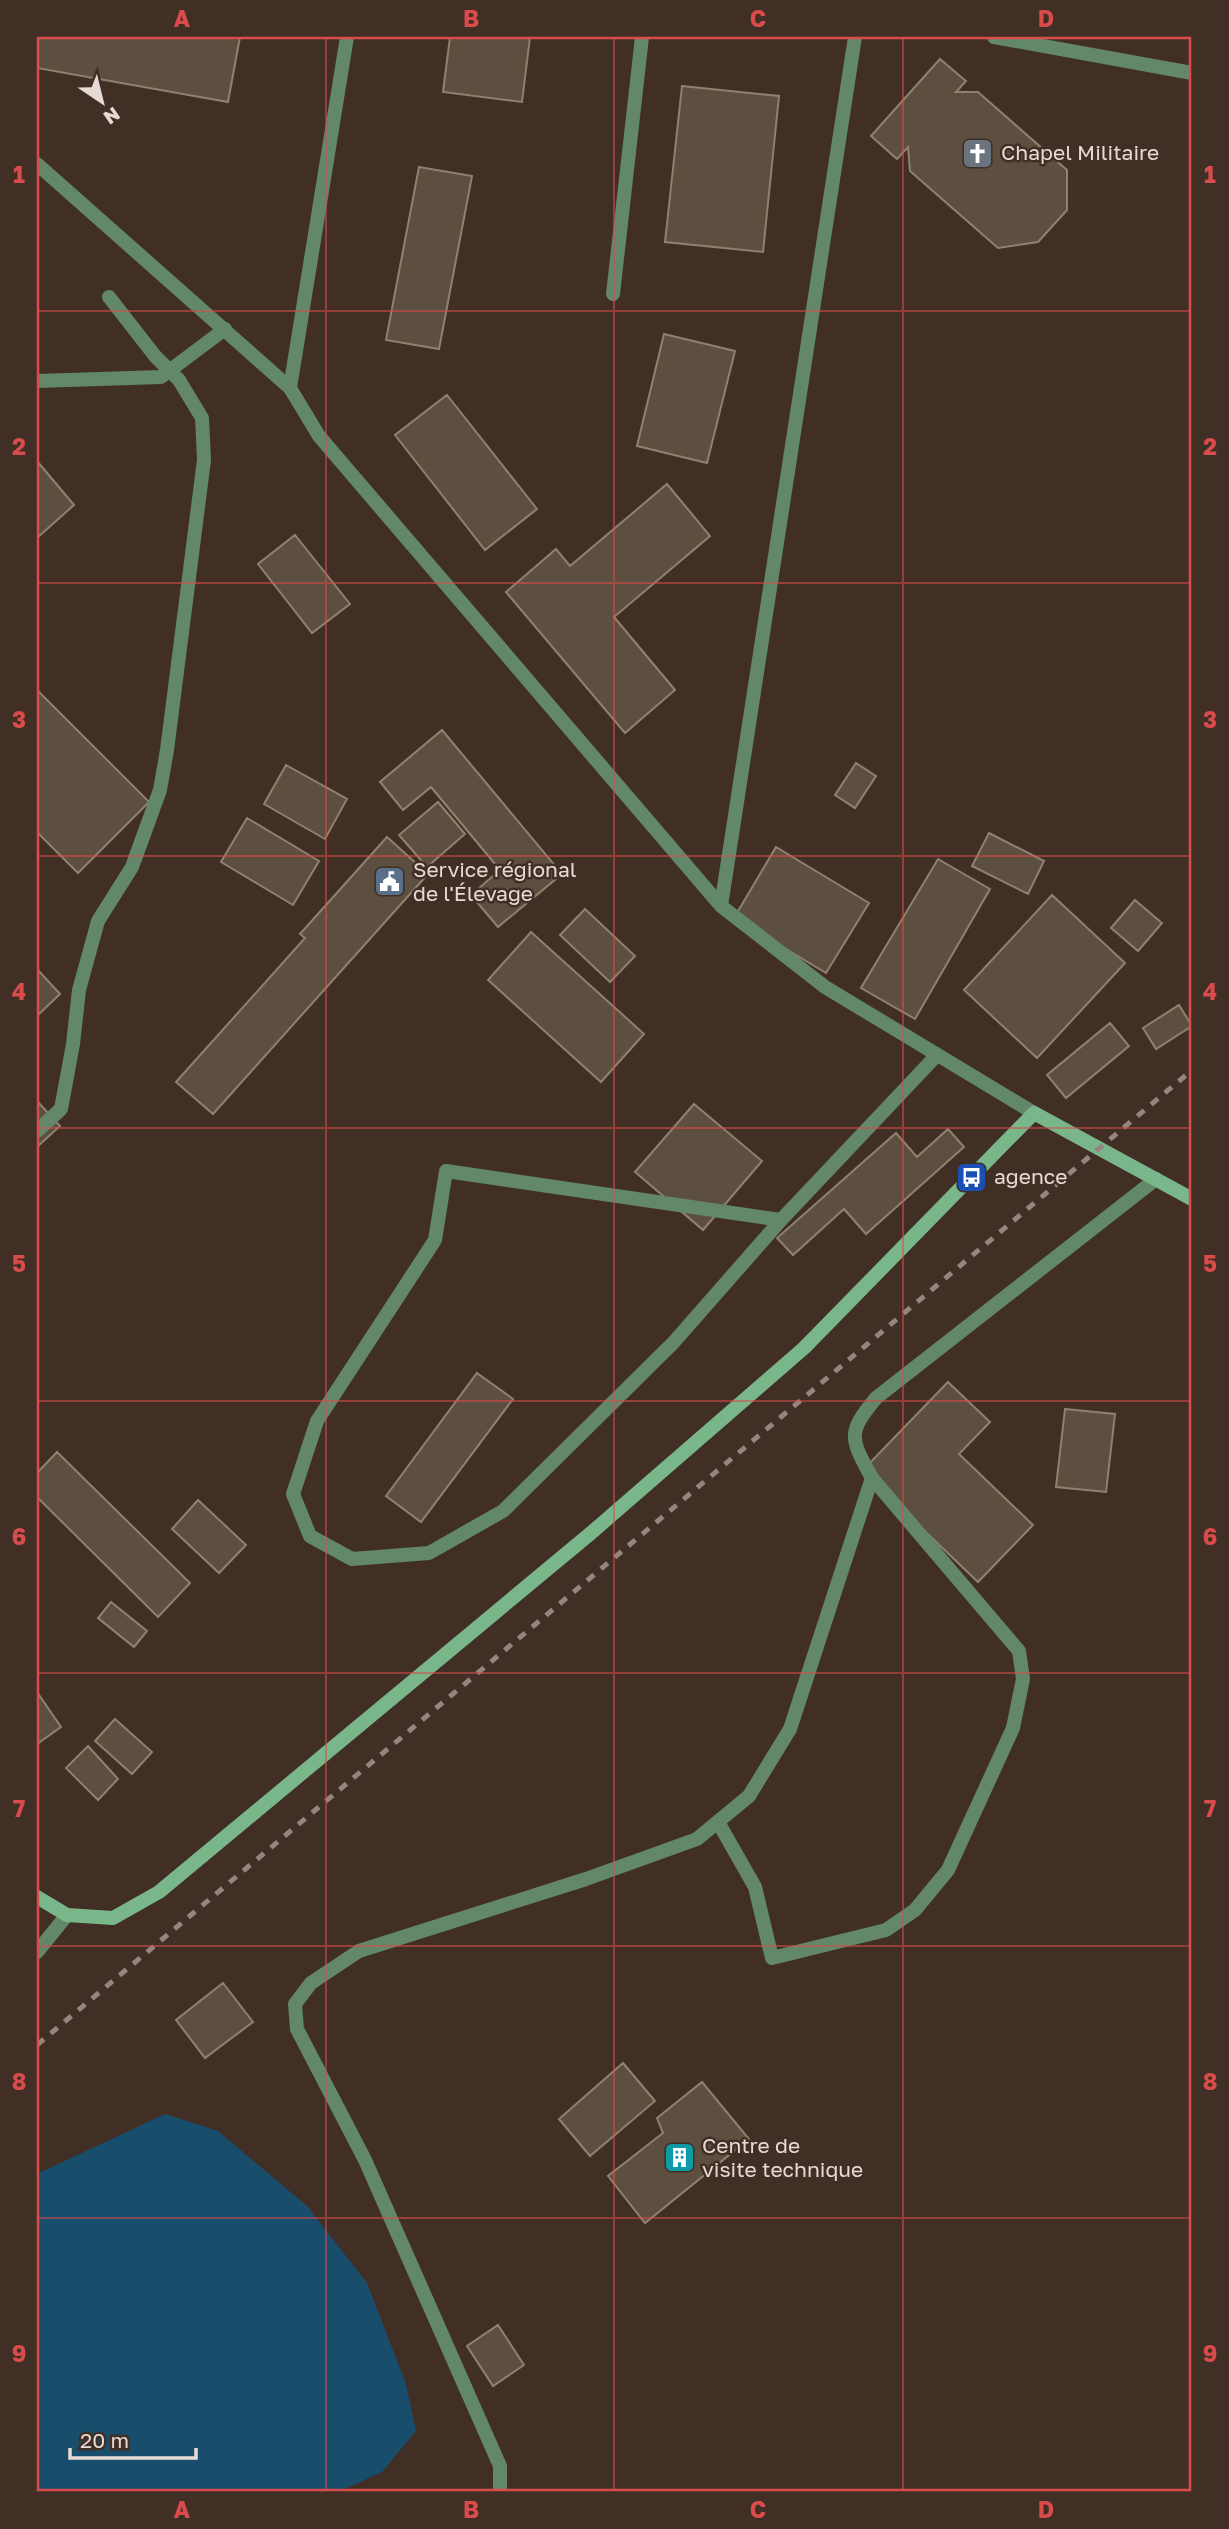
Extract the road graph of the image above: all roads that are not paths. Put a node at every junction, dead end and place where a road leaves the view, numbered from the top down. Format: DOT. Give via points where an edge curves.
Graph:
graph roads {
  1 [pos="347,37"];
  2 [pos="642,37"];
  3 [pos="855,37"];
  4 [pos="994,37"];
  5 [pos="1192,73"];
  6 [pos="37,164"];
  7 [pos="613,294"];
  8 [pos="109,297"];
  9 [pos="225,329"];
  10 [pos="169,370"];
  11 [pos="37,381"];
  12 [pos="290,388"];
  13 [pos="721,906"];
  14 [pos="937,1055"];
  15 [pos="1034,1112"];
  16 [pos="37,1131"];
  17 [pos="1156,1179"];
  18 [pos="1192,1199"];
  19 [pos="781,1220"];
  20 [pos="872,1478"];
  21 [pos="718,1822"];
  22 [pos="37,1897"];
  23 [pos="66,1915"];
  24 [pos="37,1952"];
  25 [pos="500,2492"];
  1 -- 12 [label="street"];
  2 -- 7 [label="street"];
  3 -- 13 [label="street"];
  4 -- 5 [label="street"];
  6 -- 9 [label="street"];
  8 -- 10 [label="street"];
  9 -- 10 [label="street"];
  9 -- 12 [label="street"];
  10 -- 11 [label="street" via="161,377"];
  10 -- 16 [label="street" via="202,418 204,460 160,790 132,867 98,921 79,990 61,1109"];
  12 -- 13 [label="street" via="319,436"];
  13 -- 14 [label="street" via="825,987"];
  14 -- 15 [label="street"];
  14 -- 19 [label="street"];
  15 -- 17 [label="street"];
  15 -- 23 [label="street" via="804,1348 549,1568 159,1892 113,1918"];
  17 -- 18 [label="street"];
  17 -- 20 [label="street" via="876,1398 856,1423 855,1449"];
  19 -- 19 [label="street" via="673,1343 503,1511 429,1553 352,1559 310,1536 293,1494 317,1421 435,1240 446,1171"];
  20 -- 21 [label="street" via="790,1729 749,1796"];
  20 -- 21 [label="street" via="1019,1651 1023,1679 1013,1728 948,1870 915,1910 886,1930 772,1958 755,1887"];
  21 -- 25 [label="street" via="697,1839 598,1875 359,1951 311,1983 295,2004 296,2029 365,2160 500,2466"];
  22 -- 23 [label="street"];
  23 -- 24 [label="street"];
}
